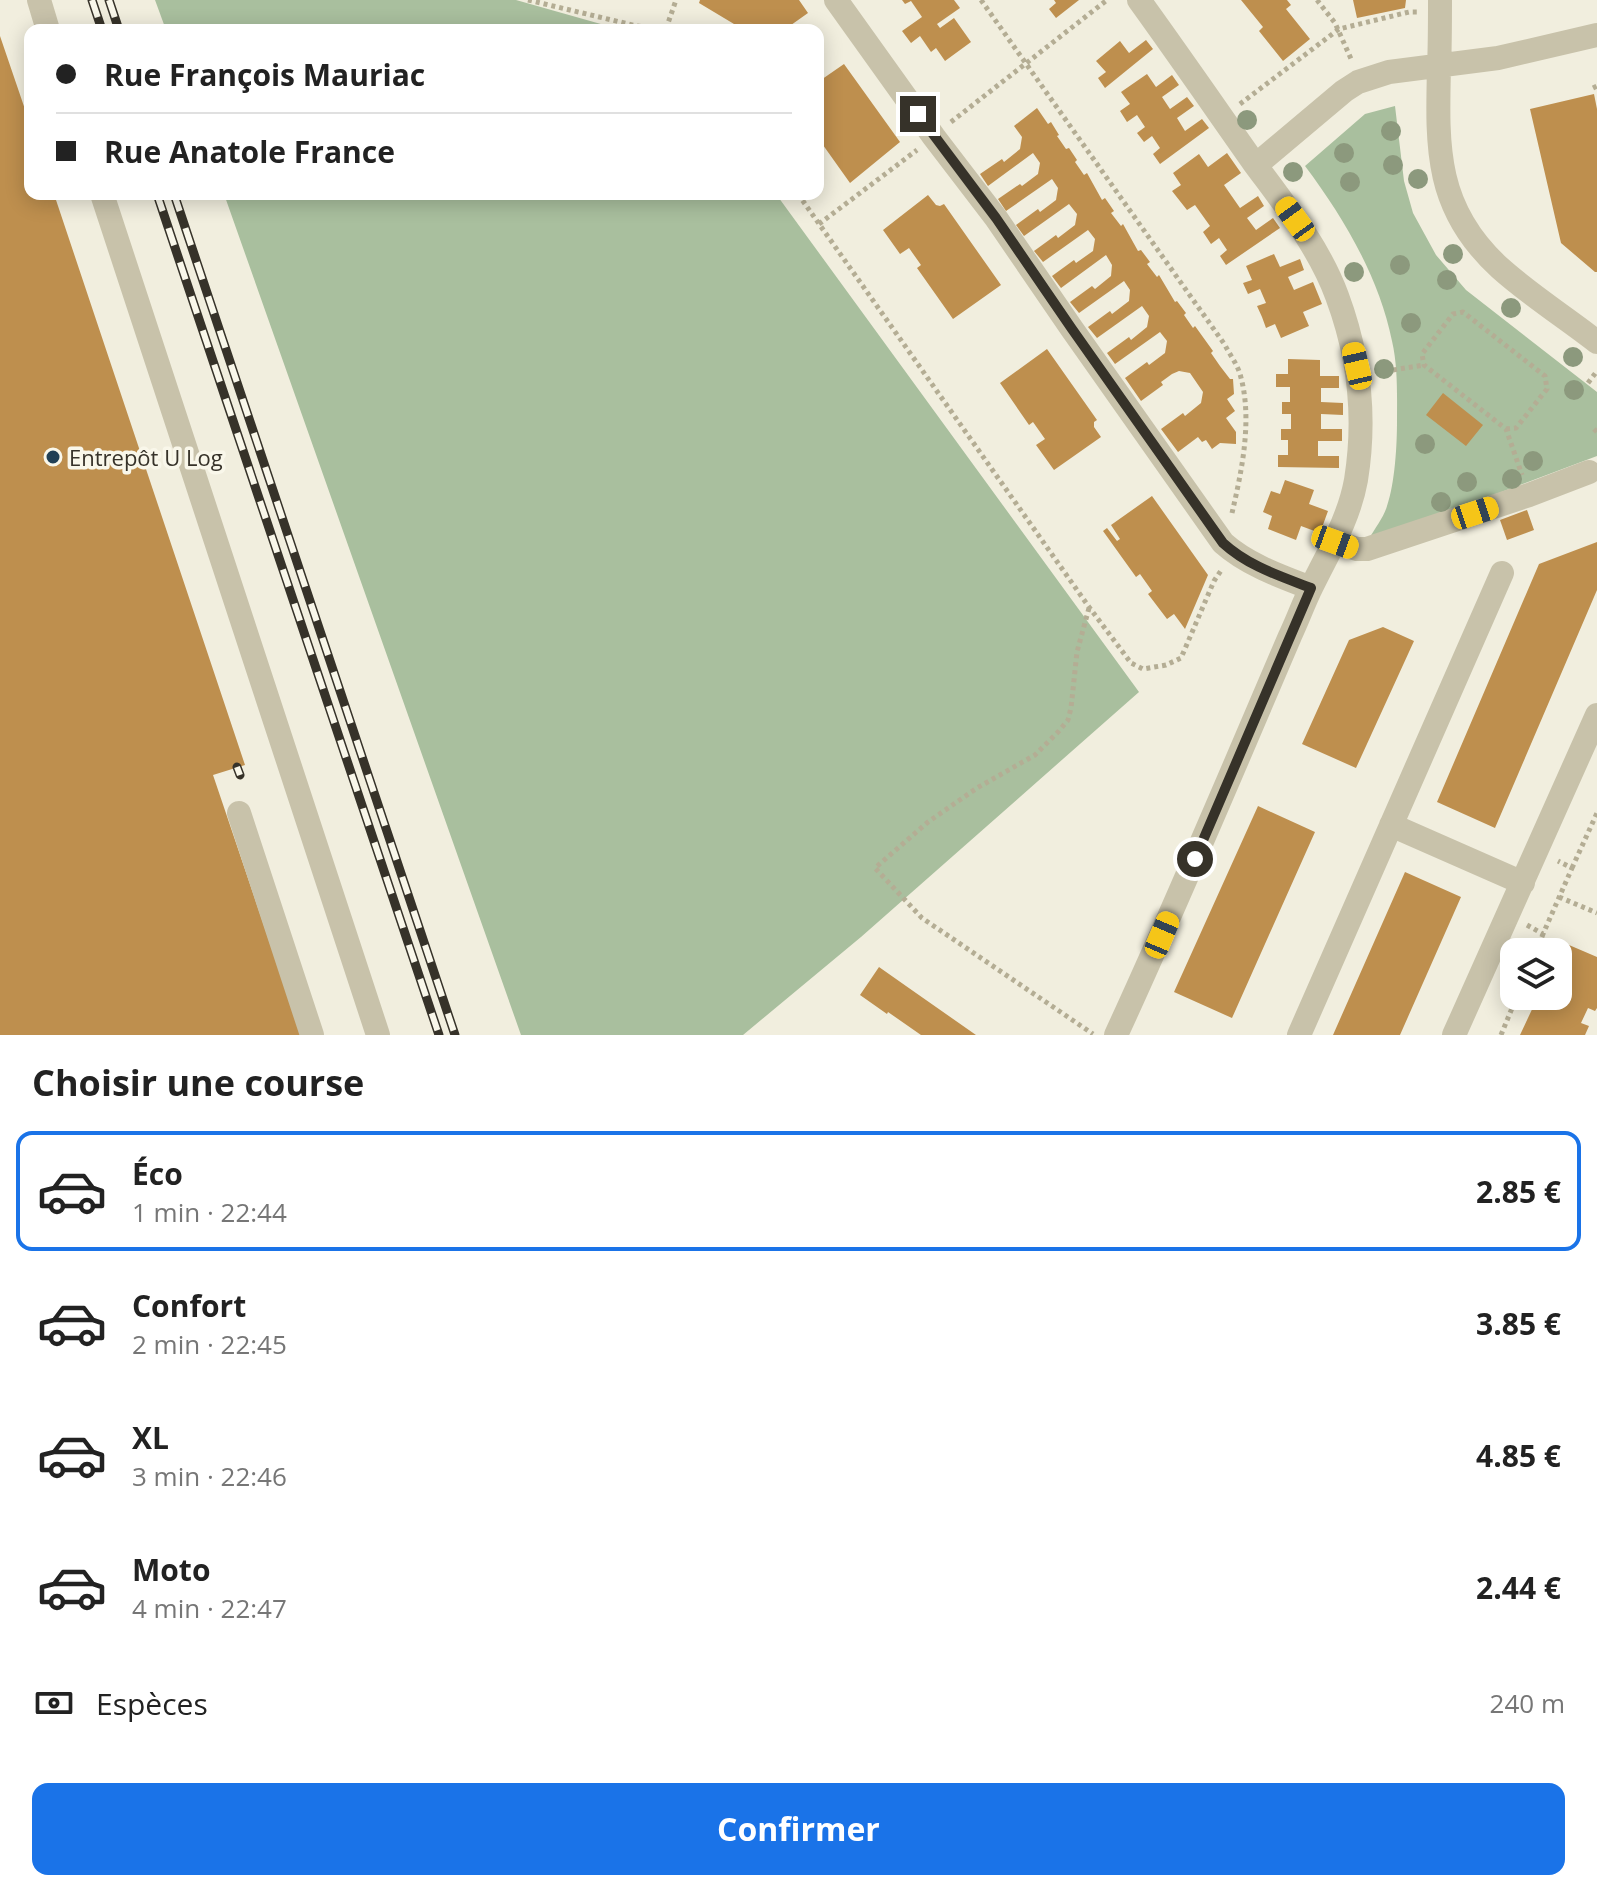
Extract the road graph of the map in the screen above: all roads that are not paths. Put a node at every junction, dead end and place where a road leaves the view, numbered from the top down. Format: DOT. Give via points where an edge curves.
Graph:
graph roads {
  1 [pos="39,0"];
  2 [pos="836,0"];
  3 [pos="1139,0"];
  4 [pos="1435,6"];
  5 [pos="46,24"];
  6 [pos="1597,35"];
  7 [pos="1439,66"];
  8 [pos="1256,165"];
  9 [pos="104,200"];
  10 [pos="1597,342"];
  11 [pos="1589,472"];
  12 [pos="1335,542"];
  13 [pos="1502,573"];
  14 [pos="1311,588"];
  15 [pos="1597,715"];
  16 [pos="239,813"];
  17 [pos="1391,825"];
  18 [pos="1523,883"];
  19 [pos="312,1035"];
  20 [pos="378,1035"];
  21 [pos="1116,1035"];
  22 [pos="1299,1035"];
  23 [pos="1454,1035"];
  1 -- 5 [label="street"];
  2 -- 14 [label="street" via="996,218 1218,537 1248,561"];
  3 -- 8 [label="street"];
  4 -- 7 [label="street"];
  6 -- 7 [label="street"];
  7 -- 8 [label="street" via="1358,82"];
  7 -- 10 [label="street" via="1441,168 1462,223 1500,268"];
  8 -- 12 [label="street" via="1325,269 1357,366 1361,419 1356,479"];
  9 -- 20 [label="street"];
  11 -- 12 [label="street" via="1367,549"];
  12 -- 14 [label="street"];
  13 -- 17 [label="street"];
  14 -- 21 [label="street"];
  15 -- 18 [label="street"];
  16 -- 19 [label="street"];
  17 -- 18 [label="street"];
  17 -- 22 [label="street"];
  18 -- 23 [label="street"];
}
